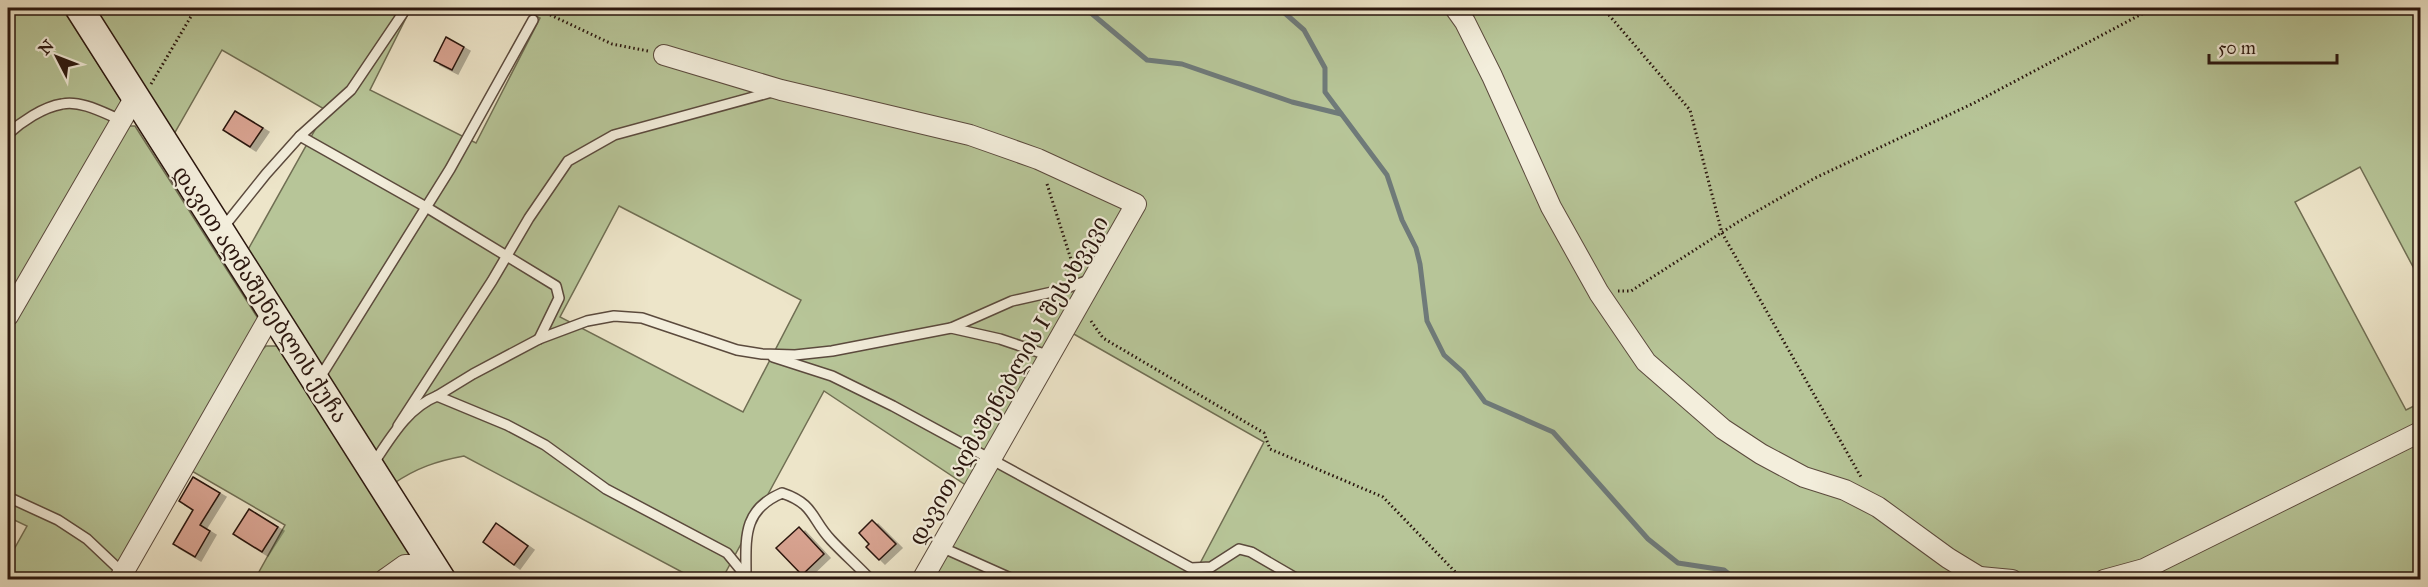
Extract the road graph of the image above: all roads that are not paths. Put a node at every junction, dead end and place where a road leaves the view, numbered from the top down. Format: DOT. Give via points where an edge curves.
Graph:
graph roads {
  1 [pos="80,8"];
  2 [pos="1455,8"];
  3 [pos="403,13"];
  4 [pos="533,20"];
  5 [pos="664,55"];
  6 [pos="781,90"];
  7 [pos="132,107"];
  8 [pos="8,134"];
  9 [pos="300,136"];
  10 [pos="426,207"];
  11 [pos="221,231"];
  12 [pos="507,255"];
  13 [pos="1085,287"];
  14 [pos="273,311"];
  15 [pos="8,316"];
  16 [pos="951,328"];
  17 [pos="539,339"];
  18 [pos="762,354"];
  19 [pos="1050,356"];
  20 [pos="318,381"];
  21 [pos="437,396"];
  22 [pos="398,426"];
  23 [pos="2421,432"];
  24 [pos="990,460"];
  25 [pos="371,468"];
  26 [pos="8,497"];
  27 [pos="940,547"];
  28 [pos="438,572"];
  29 [pos="121,576"];
  30 [pos="748,578"];
  31 [pos="1982,578"];
  32 [pos="384,579"];
  33 [pos="871,579"];
  34 [pos="922,579"];
  35 [pos="1015,579"];
  36 [pos="1299,579"];
  37 [pos="2012,579"];
  38 [pos="2104,579"];
  1 -- 7 [label="street, დავით აღმაშენებლის ქუჩა"];
  2 -- 31 [label="street" via="1487,67 1551,207 1599,293 1646,362 1723,429 1761,454 1804,477 1845,490 1878,507"];
  3 -- 9 [label="lane" via="351,90"];
  4 -- 10 [label="lane"];
  5 -- 6 [label="street"];
  6 -- 12 [label="lane" via="614,135 568,161"];
  6 -- 13 [label="street, დავით აღმაშენებლის I შესახვევი" via="970,135 1038,159 1136,204"];
  7 -- 8 [label="lane" via="62,104 22,121"];
  7 -- 11 [label="street, დავით აღმაშენებლის ქუჩა"];
  7 -- 15 [label="street"];
  9 -- 10 [label="lane"];
  9 -- 11 [label="lane"];
  10 -- 12 [label="lane"];
  10 -- 20 [label="lane"];
  11 -- 14 [label="street, დავით აღმაშენებლის ქუჩა"];
  12 -- 17 [label="lane" via="556,286 560,298"];
  12 -- 22 [label="lane"];
  13 -- 16 [label="lane" via="1012,302"];
  13 -- 19 [label="street, დავით აღმაშენებლის I შესახვევი"];
  14 -- 20 [label="street, დავით აღმაშენებლის ქუჩა"];
  14 -- 29 [label="street"];
  16 -- 18 [label="lane" via="832,351"];
  16 -- 19 [label="lane"];
  17 -- 18 [label="lane" via="587,321 614,316 642,318 737,350"];
  17 -- 21 [label="lane"];
  18 -- 24 [label="lane" via="832,376 933,426"];
  19 -- 24 [label="street, დავით აღმაშენებლის I შესახვევი"];
  20 -- 25 [label="street, დავით აღმაშენებლის ქუჩა"];
  21 -- 22 [label="lane"];
  21 -- 30 [label="lane" via="507,424 544,445 606,489 727,554"];
  22 -- 25 [label="lane"];
  23 -- 38 [label="street" via="2144,569"];
  24 -- 27 [label="street, დავით აღმაშენებლის I შესახვევი"];
  24 -- 36 [label="lane" via="1191,568 1211,567 1239,549"];
  25 -- 28 [label="street, დავით აღმაშენებლის ქუჩა"];
  26 -- 29 [label="lane" via="87,538"];
  27 -- 34 [label="street, დავით აღმაშენებლის I შესახვევი"];
  27 -- 35 [label="lane"];
  28 -- 32 [label="street" via="405,565"];
  30 -- 33 [label="lane" via="747,529 753,515 782,493 799,499 829,538"];
  31 -- 37 [label="street"];
}
